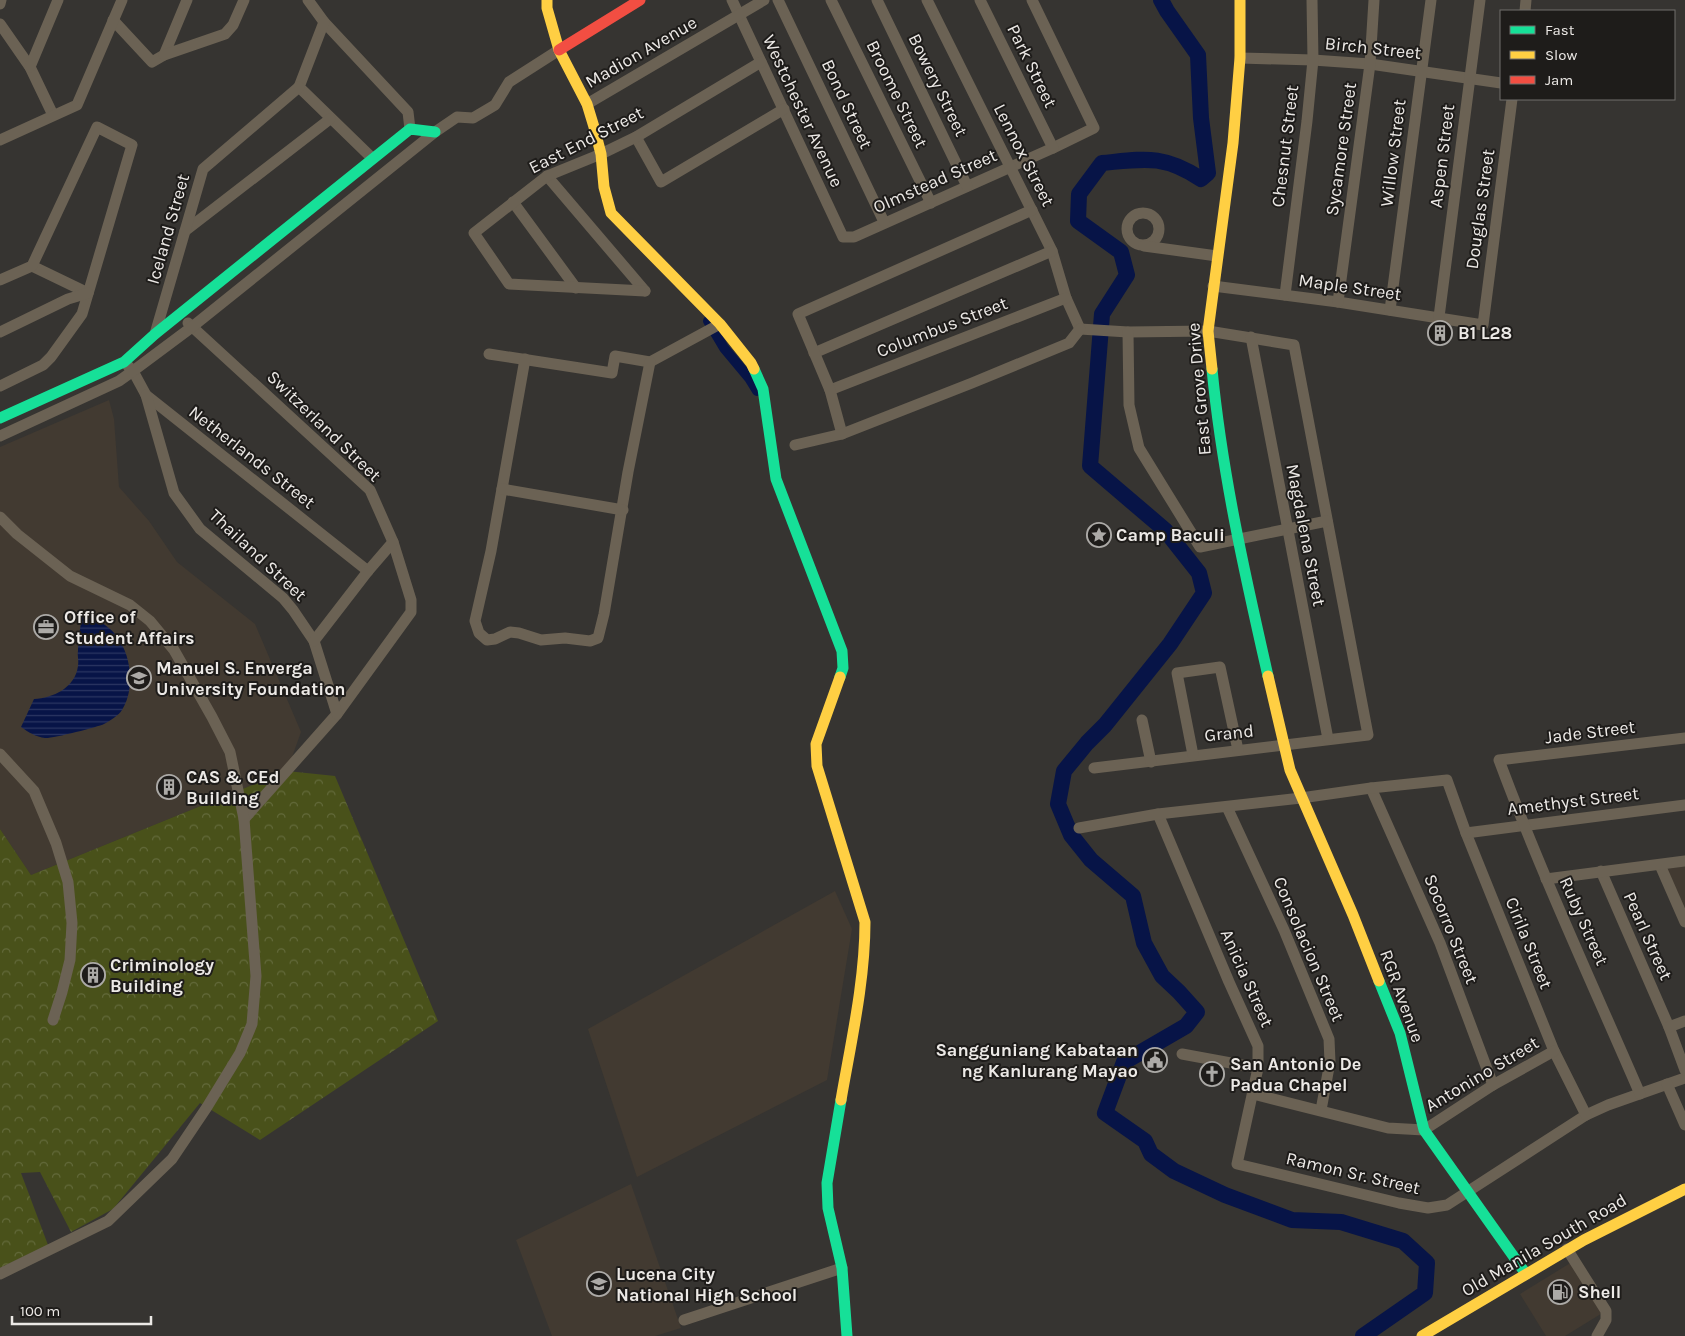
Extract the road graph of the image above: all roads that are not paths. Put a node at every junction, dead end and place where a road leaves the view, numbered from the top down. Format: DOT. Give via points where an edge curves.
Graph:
graph roads {
  1 [pos="1,0"];
  2 [pos="58,0"];
  3 [pos="122,0"];
  4 [pos="187,0"];
  5 [pos="244,0"];
  6 [pos="308,0"];
  7 [pos="547,0"];
  8 [pos="732,0"];
  9 [pos="764,0"];
  10 [pos="778,0"];
  11 [pos="831,0"];
  12 [pos="877,0"];
  13 [pos="927,0"];
  14 [pos="980,0"];
  15 [pos="1032,0"];
  16 [pos="1240,0"];
  17 [pos="1312,0"];
  18 [pos="1374,0"];
  19 [pos="1431,0"];
  20 [pos="1480,0"];
  21 [pos="638,1"];
  22 [pos="0,4"];
  23 [pos="739,15"];
  24 [pos="113,20"];
  25 [pos="324,22"];
  26 [pos="0,24"];
  27 [pos="559,50"];
  28 [pos="164,55"];
  29 [pos="1240,58"];
  30 [pos="1313,60"];
  31 [pos="761,62"];
  32 [pos="1370,64"];
  33 [pos="30,67"];
  34 [pos="1421,71"];
  35 [pos="1469,78"];
  36 [pos="1500,83"];
  37 [pos="299,87"];
  38 [pos="1512,100"];
  39 [pos="587,104"];
  40 [pos="784,109"];
  41 [pos="53,115"];
  42 [pos="330,119"];
  43 [pos="410,129"];
  44 [pos="435,132"];
  45 [pos="636,137"];
  46 [pos="0,140"];
  47 [pos="1053,148"];
  48 [pos="601,154"];
  49 [pos="372,158"];
  50 [pos="1011,167"];
  51 [pos="547,176"];
  52 [pos="967,186"];
  53 [pos="513,202"];
  54 [pos="931,203"];
  55 [pos="1032,210"];
  56 [pos="884,222"];
  57 [pos="185,231"];
  58 [pos="843,237"];
  59 [pos="1142,246"];
  60 [pos="1052,251"];
  61 [pos="1217,256"];
  62 [pos="32,266"];
  63 [pos="0,280"];
  64 [pos="1213,286"];
  65 [pos="576,288"];
  66 [pos="88,293"];
  67 [pos="1284,295"];
  68 [pos="1066,298"];
  69 [pos="1338,302"];
  70 [pos="1390,310"];
  71 [pos="179,315"];
  72 [pos="1439,317"];
  73 [pos="720,324"];
  74 [pos="1483,325"];
  75 [pos="192,327"];
  76 [pos="1080,329"];
  77 [pos="1208,331"];
  78 [pos="0,332"];
  79 [pos="1128,332"];
  80 [pos="155,334"];
  81 [pos="1251,337"];
  82 [pos="814,353"];
  83 [pos="489,354"];
  84 [pos="525,359"];
  85 [pos="124,362"];
  86 [pos="650,362"];
  87 [pos="133,371"];
  88 [pos="0,386"];
  89 [pos="830,390"];
  90 [pos="146,395"];
  91 [pos="0,418"];
  92 [pos="842,434"];
  93 [pos="0,436"];
  94 [pos="795,445"];
  95 [pos="502,489"];
  96 [pos="623,510"];
  97 [pos="0,517"];
  98 [pos="1327,522"];
  99 [pos="1287,529"];
  100 [pos="1237,539"];
  101 [pos="393,542"];
  102 [pos="368,571"];
  103 [pos="314,641"];
  104 [pos="337,714"];
  105 [pos="1142,720"];
  106 [pos="1685,738"];
  107 [pos="1328,739"];
  108 [pos="1283,745"];
  109 [pos="1238,750"];
  110 [pos="0,754"];
  111 [pos="1193,755"];
  112 [pos="1499,760"];
  113 [pos="1151,762"];
  114 [pos="1094,768"];
  115 [pos="1290,770"];
  116 [pos="1371,788"];
  117 [pos="1301,798"];
  118 [pos="1685,804"];
  119 [pos="1227,807"];
  120 [pos="1158,814"];
  121 [pos="244,819"];
  122 [pos="1523,825"];
  123 [pos="1079,828"];
  124 [pos="1466,833"];
  125 [pos="1685,861"];
  126 [pos="1660,864"];
  127 [pos="1601,871"];
  128 [pos="1546,878"];
  129 [pos="1685,922"];
  130 [pos="53,1020"];
  131 [pos="1685,1021"];
  132 [pos="1669,1027"];
  133 [pos="1554,1051"];
  134 [pos="1182,1054"];
  135 [pos="1258,1068"];
  136 [pos="1685,1070"];
  137 [pos="1685,1078"];
  138 [pos="1667,1084"];
  139 [pos="1494,1085"];
  140 [pos="1253,1094"];
  141 [pos="1640,1094"];
  142 [pos="1321,1110"];
  143 [pos="1586,1115"];
  144 [pos="1685,1125"];
  145 [pos="1424,1130"];
  146 [pos="1237,1164"];
  147 [pos="1685,1189"];
  148 [pos="1468,1192"];
  149 [pos="1567,1249"];
  150 [pos="842,1268"];
  151 [pos="0,1274"];
  152 [pos="1526,1274"];
  153 [pos="684,1320"];
  154 [pos="847,1336"];
  155 [pos="1422,1336"];
  156 [pos="1597,1336"];
  1 -- 22 [label="street"];
  2 -- 33 [label="street"];
  3 -- 24 [label="street"];
  4 -- 28 [label="street"];
  5 -- 28 [label="street" via="233,25 225,34"];
  6 -- 25 [label="street"];
  7 -- 27 [label="street"];
  8 -- 23 [label="street, Westchester Avenue"];
  9 -- 23 [label="street, Madion Avenue"];
  10 -- 56 [label="street, Bond Street"];
  11 -- 54 [label="street, Broome Street"];
  12 -- 52 [label="street, Bowery Street"];
  13 -- 50 [label="street, Lennox Street"];
  14 -- 47 [label="street, Park Street"];
  15 -- 47 [label="street, Olmstead Street" via="1094,128"];
  16 -- 29 [label="street, East Grove Drive"];
  17 -- 30 [label="street, Chesnut Street"];
  18 -- 32 [label="street, Sycamore Street"];
  19 -- 34 [label="street, Willow Street"];
  20 -- 35 [label="street, Aspen Street"];
  21 -- 27 [label="street"];
  23 -- 31 [label="street, Westchester Avenue"];
  23 -- 39 [label="street, Madion Avenue"];
  24 -- 28 [label="street" via="152,62"];
  24 -- 41 [label="street" via="76,104"];
  25 -- 37 [label="street"];
  25 -- 43 [label="street" via="408,112"];
  26 -- 33 [label="street"];
  27 -- 39 [label="street"];
  27 -- 44 [label="street" via="509,82 496,105 473,118 457,117"];
  29 -- 30 [label="street, Birch Street"];
  29 -- 61 [label="street, East Grove Drive" via="1233,143"];
  30 -- 32 [label="street, Birch Street"];
  30 -- 67 [label="street, Chesnut Street"];
  31 -- 40 [label="street, Westchester Avenue"];
  31 -- 45 [label="street, East End Street"];
  32 -- 34 [label="street, Birch Street"];
  32 -- 69 [label="street, Sycamore Street"];
  33 -- 41 [label="street"];
  34 -- 35 [label="street, Birch Street"];
  34 -- 70 [label="street, Willow Street"];
  35 -- 36 [label="street, Birch Street"];
  35 -- 72 [label="street, Aspen Street"];
  37 -- 42 [label="street"];
  37 -- 57 [label="street, Iceland Street" via="203,169"];
  38 -- 74 [label="street, Douglas Street"];
  39 -- 48 [label="street"];
  40 -- 45 [label="street" via="661,182"];
  40 -- 58 [label="street, Westchester Avenue"];
  41 -- 46 [label="street"];
  42 -- 49 [label="street"];
  42 -- 57 [label="street"];
  43 -- 44 [label="street"];
  43 -- 49 [label="street"];
  44 -- 75 [label="street"];
  45 -- 48 [label="street, East End Street"];
  47 -- 50 [label="street, Olmstead Street"];
  48 -- 51 [label="street, East End Street"];
  48 -- 73 [label="street" via="604,187 611,213"];
  49 -- 71 [label="street"];
  50 -- 52 [label="street, Olmstead Street"];
  50 -- 55 [label="street, Lennox Street"];
  51 -- 53 [label="street, East End Street"];
  51 -- 65 [label="street, East End Street" via="645,291"];
  52 -- 54 [label="street, Olmstead Street"];
  53 -- 65 [label="street"];
  53 -- 65 [label="street, East End Street" via="474,233 509,284"];
  54 -- 56 [label="street, Olmstead Street"];
  55 -- 60 [label="street, Lennox Street"];
  55 -- 82 [label="street" via="798,314"];
  56 -- 58 [label="street, Olmstead Street" via="854,237"];
  57 -- 80 [label="street, Iceland Street"];
  59 -- 61 [label="street"];
  60 -- 68 [label="street, Lennox Street"];
  60 -- 82 [label="street"];
  61 -- 64 [label="street, East Grove Drive"];
  62 -- 63 [label="street"];
  62 -- 66 [label="street"];
  62 -- 66 [label="street" via="97,127 132,145"];
  64 -- 67 [label="street, Maple Street"];
  64 -- 77 [label="street, East Grove Drive"];
  66 -- 78 [label="street" via="68,299"];
  66 -- 88 [label="street" via="82,314 51,357 43,365"];
  67 -- 69 [label="street, Maple Street"];
  68 -- 76 [label="street, Lennox Street"];
  68 -- 89 [label="street, Columbus Street"];
  69 -- 70 [label="street, Maple Street"];
  70 -- 72 [label="street, Maple Street"];
  71 -- 75 [label="street, Switzerland Street"];
  71 -- 80 [label="street"];
  72 -- 74 [label="street, Maple Street"];
  73 -- 86 [label="street"];
  73 -- 150 [label="street" via="751,363 763,389 776,479 842,651 842,668 816,744 818,766 865,922 856,1017 827,1183 828,1208"];
  75 -- 87 [label="street"];
  75 -- 101 [label="street, Switzerland Street" via="370,490"];
  76 -- 79 [label="street"];
  76 -- 92 [label="street" via="1069,343"];
  77 -- 79 [label="street"];
  77 -- 81 [label="street"];
  77 -- 100 [label="street, East Grove Drive" via="1216,413"];
  79 -- 100 [label="street" via="1129,405 1138,448 1200,547"];
  80 -- 85 [label="street"];
  81 -- 98 [label="street" via="1294,345"];
  81 -- 99 [label="street, Magdalena Street"];
  82 -- 89 [label="street"];
  83 -- 84 [label="street"];
  84 -- 86 [label="street" via="612,373 615,356"];
  84 -- 95 [label="street"];
  85 -- 87 [label="street, Netherlands Street"];
  85 -- 91 [label="street"];
  86 -- 96 [label="street"];
  87 -- 90 [label="street, Netherlands Street"];
  87 -- 93 [label="street" via="119,381"];
  89 -- 92 [label="street"];
  90 -- 102 [label="street, Netherlands Street"];
  90 -- 103 [label="street, Thailand Street" via="174,493 200,530 283,598"];
  92 -- 94 [label="street"];
  95 -- 96 [label="street"];
  95 -- 96 [label="street" via="476,621 479,633 487,640 510,632 542,640 590,641 598,638"];
  97 -- 121 [label="street" via="70,576 130,605 174,650 230,752"];
  98 -- 99 [label="street"];
  98 -- 107 [label="street, Grand" via="1368,735"];
  99 -- 100 [label="street"];
  99 -- 107 [label="street, Magdalena Street"];
  100 -- 108 [label="street, East Grove Drive"];
  101 -- 102 [label="street"];
  101 -- 104 [label="street, Switzerland Street" via="411,600 411,612"];
  102 -- 103 [label="street"];
  103 -- 104 [label="street, Thailand Street"];
  104 -- 121 [label="street"];
  105 -- 113 [label="street"];
  106 -- 112 [label="street, Jade Street"];
  107 -- 108 [label="street, Grand"];
  108 -- 109 [label="street, Grand"];
  108 -- 115 [label="street, East Grove Drive"];
  109 -- 111 [label="street, Grand"];
  109 -- 111 [label="street" via="1220,667 1177,673"];
  110 -- 130 [label="street" via="34,791 68,882 72,923 70,960"];
  111 -- 113 [label="street, Grand"];
  112 -- 122 [label="street, Ruby Street"];
  113 -- 114 [label="street, Grand"];
  115 -- 117 [label="street, RGR Avenue"];
  116 -- 117 [label="street"];
  116 -- 124 [label="street, Cirila Street" via="1447,780"];
  116 -- 139 [label="street, Socorro Street" via="1440,943"];
  117 -- 119 [label="street"];
  117 -- 145 [label="street, RGR Avenue" via="1400,1033"];
  118 -- 122 [label="street, Amethyst Street"];
  119 -- 120 [label="street"];
  119 -- 142 [label="street, Consolacion Street" via="1330,1039 1330,1062"];
  120 -- 123 [label="street"];
  120 -- 135 [label="street, Anicia Street" via="1258,1046"];
  121 -- 151 [label="street" via="256,976 252,1024 240,1053 172,1159 108,1221"];
  122 -- 124 [label="street, Amethyst Street"];
  122 -- 128 [label="street, Ruby Street"];
  124 -- 133 [label="street, Cirila Street"];
  125 -- 126 [label="street"];
  126 -- 127 [label="street"];
  126 -- 129 [label="street"];
  127 -- 128 [label="street"];
  127 -- 132 [label="street, Pearl Street"];
  128 -- 141 [label="street, Ruby Street"];
  131 -- 132 [label="street"];
  132 -- 136 [label="street, Pearl Street"];
  133 -- 139 [label="street, Antonino Street"];
  133 -- 143 [label="street, Cirila Street"];
  134 -- 135 [label="street"];
  135 -- 140 [label="street, Anicia Street"];
  137 -- 138 [label="street, Ramon Sr. Street"];
  138 -- 141 [label="street, Ramon Sr. Street"];
  138 -- 144 [label="street"];
  139 -- 145 [label="street, Antonino Street"];
  140 -- 142 [label="street, Antonino Street"];
  140 -- 146 [label="street, Anicia Street"];
  141 -- 143 [label="street, Ramon Sr. Street"];
  142 -- 145 [label="street, Antonino Street" via="1388,1128"];
  143 -- 148 [label="street, Ramon Sr. Street"];
  145 -- 148 [label="street, RGR Avenue"];
  146 -- 148 [label="street, Ramon Sr. Street" via="1428,1208 1447,1204"];
  147 -- 149 [label="street, Old Manila South Road"];
  148 -- 152 [label="street, RGR Avenue"];
  149 -- 152 [label="street, Old Manila South Road"];
  149 -- 156 [label="street" via="1606,1311 1606,1320"];
  150 -- 153 [label="street"];
  150 -- 154 [label="street"];
  152 -- 155 [label="street, Old Manila South Road"];
}
